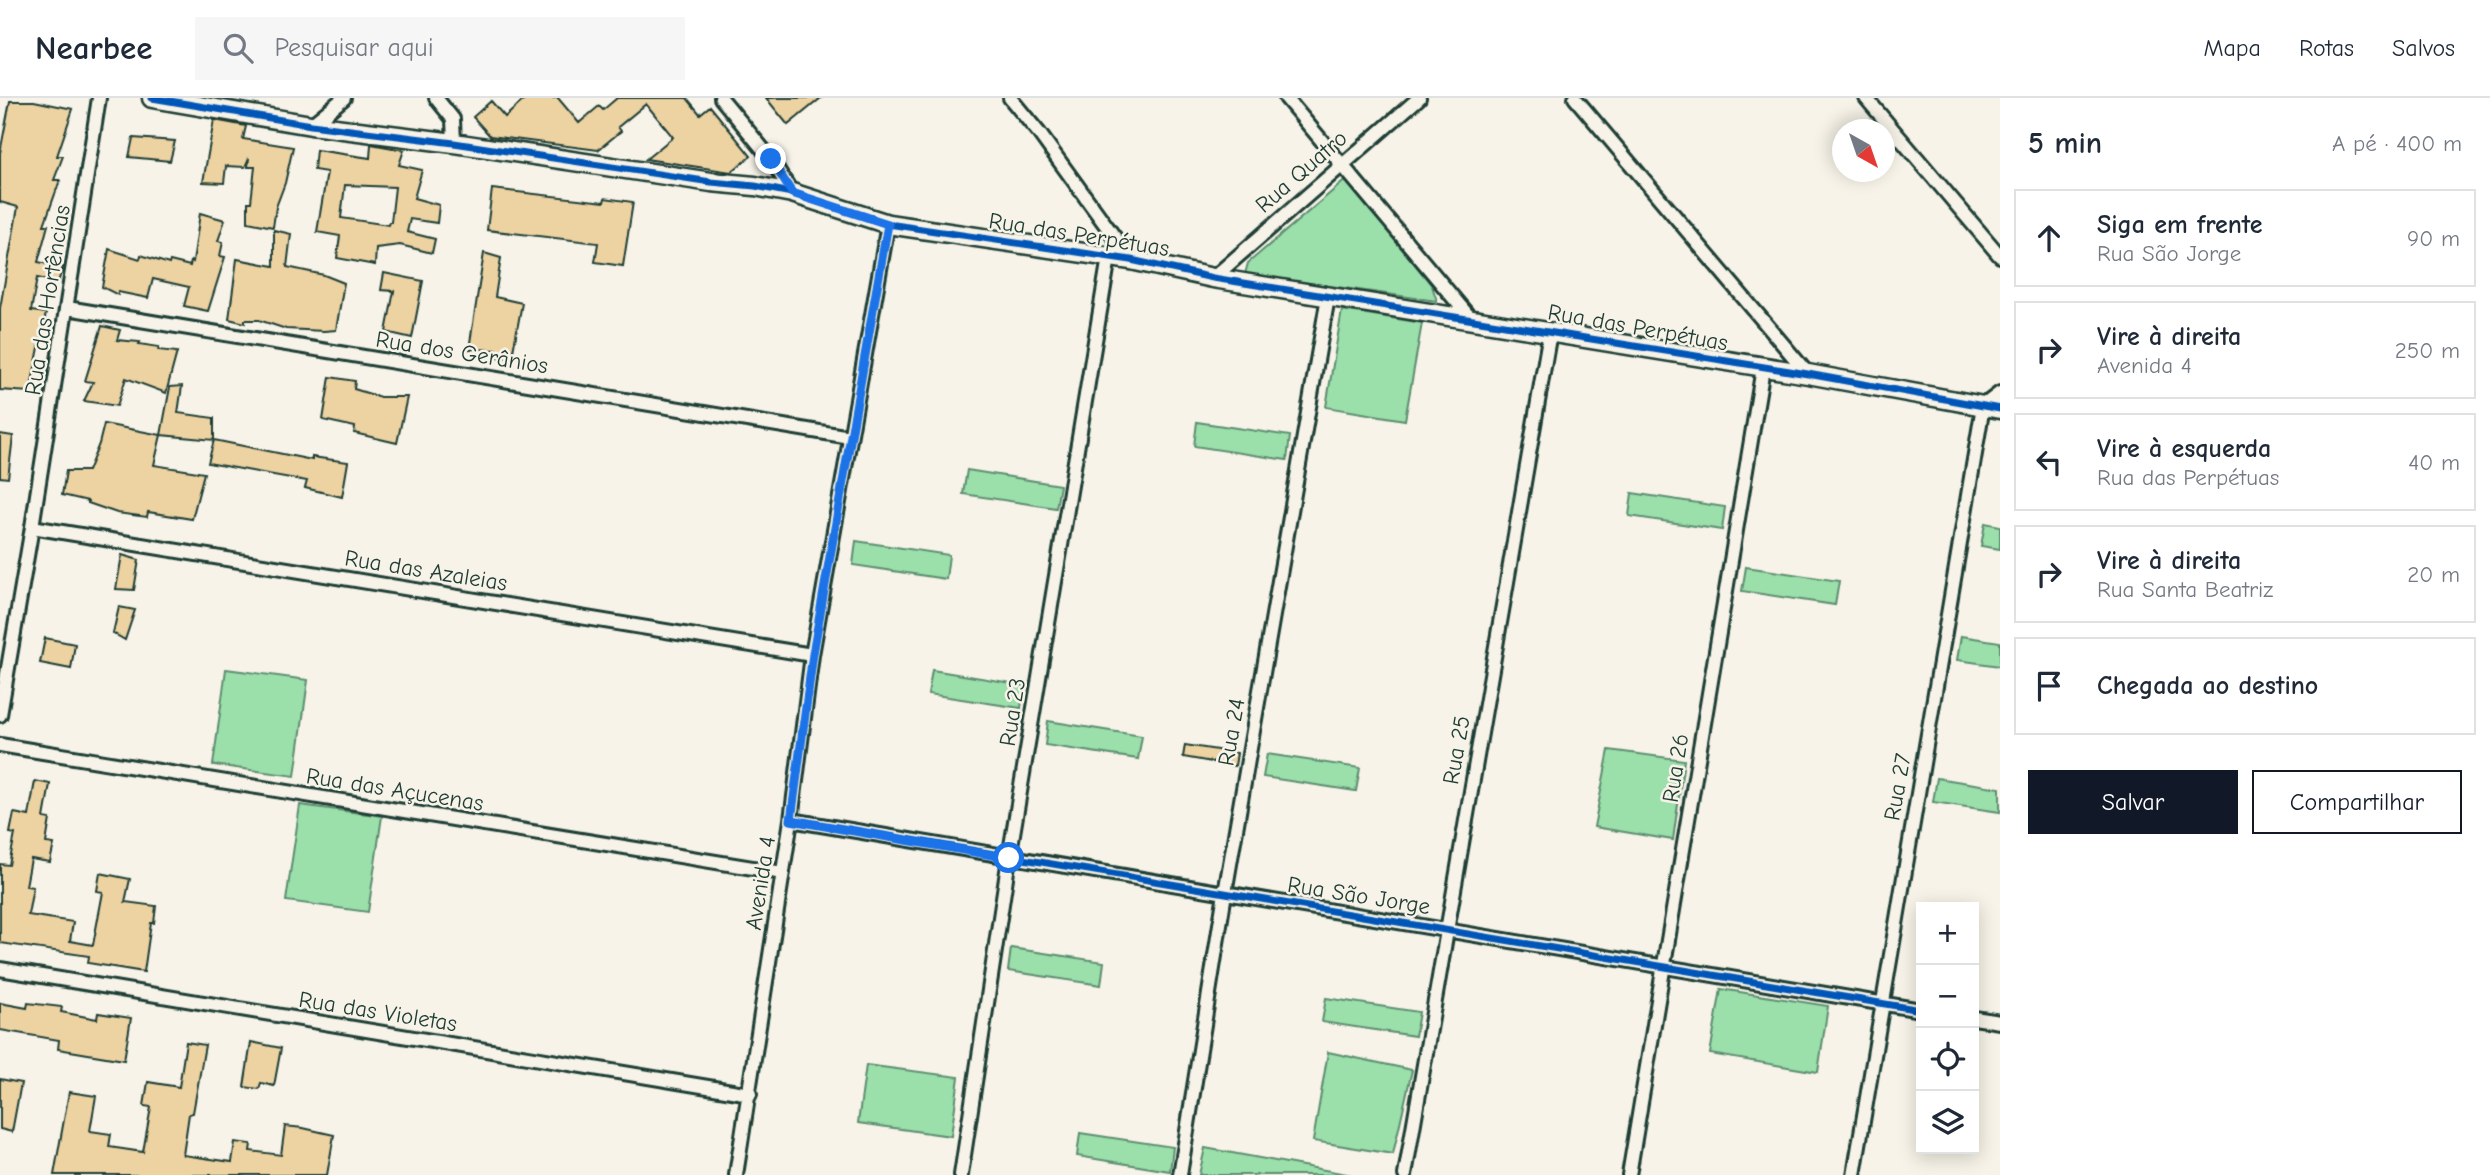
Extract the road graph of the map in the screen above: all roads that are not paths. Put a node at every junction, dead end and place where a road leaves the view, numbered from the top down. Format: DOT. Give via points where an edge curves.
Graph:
graph roads {
  1 [pos="99,98"];
  2 [pos="152,98"];
  3 [pos="344,98"];
  4 [pos="436,98"];
  5 [pos="721,98"];
  6 [pos="1010,98"];
  7 [pos="1286,98"];
  8 [pos="1419,98"];
  9 [pos="1575,98"];
  10 [pos="1866,98"];
  11 [pos="311,125"];
  12 [pos="454,143"];
  13 [pos="1342,163"];
  14 [pos="792,193"];
  15 [pos="888,224"];
  16 [pos="2000,256"];
  17 [pos="1109,257"];
  18 [pos="1131,260"];
  19 [pos="1213,278"];
  20 [pos="1328,297"];
  21 [pos="67,308"];
  22 [pos="1472,320"];
  23 [pos="1550,332"];
  24 [pos="1763,368"];
  25 [pos="1808,374"];
  26 [pos="2000,393"];
  27 [pos="1992,407"];
  28 [pos="850,437"];
  29 [pos="32,527"];
  30 [pos="813,654"];
  31 [pos="0,715"];
  32 [pos="0,745"];
  33 [pos="791,820"];
  34 [pos="1009,858"];
  35 [pos="783,873"];
  36 [pos="1225,893"];
  37 [pos="1446,929"];
  38 [pos="1664,968"];
  39 [pos="0,969"];
  40 [pos="1881,1004"];
  41 [pos="1916,1009"];
  42 [pos="1979,1019"];
  43 [pos="2000,1022"];
  44 [pos="750,1094"];
  45 [pos="736,1175"];
  46 [pos="961,1175"];
  47 [pos="1180,1175"];
  48 [pos="1405,1175"];
  49 [pos="1629,1175"];
  50 [pos="1854,1175"];
  1 -- 21 [label="street, Rua das Hortências"];
  2 -- 11 [label="street, Rua das Perpétuas"];
  3 -- 11 [label="street"];
  4 -- 12 [label="street" via="453,118"];
  5 -- 14 [label="street" via="771,159"];
  6 -- 18 [label="street"];
  7 -- 13 [label="street"];
  8 -- 13 [label="street, Rua Quatro"];
  9 -- 25 [label="street"];
  10 -- 16 [label="street"];
  11 -- 12 [label="street, Rua das Perpétuas"];
  12 -- 14 [label="street, Rua das Perpétuas"];
  13 -- 19 [label="street, Rua Quatro"];
  13 -- 22 [label="street"];
  14 -- 15 [label="street, Rua das Perpétuas"];
  15 -- 17 [label="street, Rua das Perpétuas"];
  15 -- 28 [label="street, Avenida 4"];
  17 -- 18 [label="street, Rua das Perpétuas"];
  17 -- 34 [label="street, Rua 23"];
  18 -- 19 [label="street, Rua das Perpétuas"];
  19 -- 20 [label="street, Rua das Perpétuas"];
  20 -- 22 [label="street, Rua das Perpétuas"];
  20 -- 36 [label="street, Rua 24"];
  21 -- 28 [label="street, Rua dos Gerânios"];
  21 -- 29 [label="street, Rua das Hortências"];
  22 -- 23 [label="street, Rua das Perpétuas"];
  23 -- 24 [label="street, Rua das Perpétuas"];
  23 -- 37 [label="street, Rua 25"];
  24 -- 25 [label="street, Rua das Perpétuas"];
  24 -- 38 [label="street, Rua 26"];
  25 -- 27 [label="street, Rua das Perpétuas"];
  26 -- 27 [label="street"];
  27 -- 40 [label="street, Rua 27"];
  28 -- 30 [label="street, Avenida 4"];
  29 -- 30 [label="street, Rua das Azaleias"];
  29 -- 31 [label="street, Rua das Hortências"];
  30 -- 33 [label="street, Avenida 4"];
  32 -- 35 [label="street, Rua das Açucenas"];
  33 -- 34 [label="street, Rua São Jorge"];
  33 -- 35 [label="street, Avenida 4"];
  34 -- 36 [label="street, Rua São Jorge"];
  34 -- 46 [label="street, Rua 23"];
  35 -- 44 [label="street, Avenida 4"];
  36 -- 37 [label="street, Rua São Jorge"];
  36 -- 47 [label="street, Rua 24"];
  37 -- 38 [label="street, Rua São Jorge"];
  37 -- 48 [label="street, Rua 25"];
  38 -- 40 [label="street, Rua São Jorge"];
  38 -- 49 [label="street, Rua 26"];
  39 -- 44 [label="street, Rua das Violetas"];
  40 -- 41 [label="street, Rua São Jorge"];
  40 -- 50 [label="street, Rua 27"];
  42 -- 43 [label="street"];
  44 -- 45 [label="street, Avenida 4"];
}
